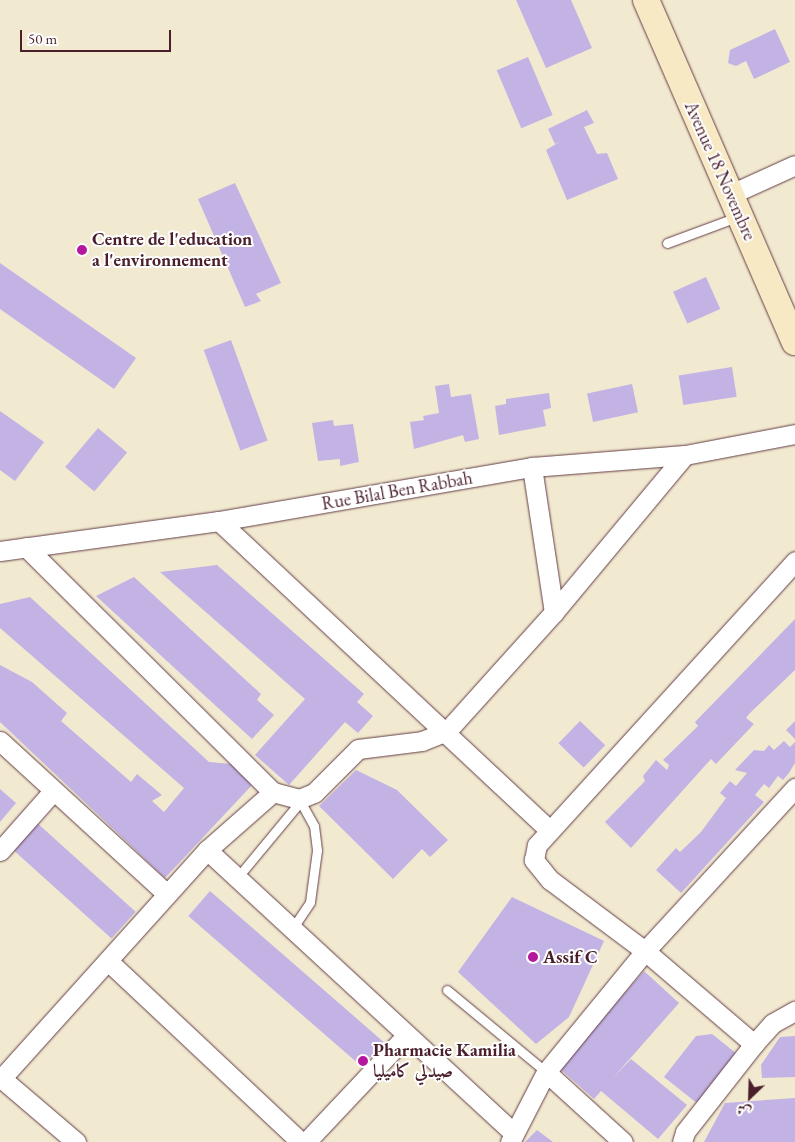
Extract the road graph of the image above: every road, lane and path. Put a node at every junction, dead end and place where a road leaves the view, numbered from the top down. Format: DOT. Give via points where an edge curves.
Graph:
graph roads {
  1 [pos="646,0"];
  2 [pos="795,165"];
  3 [pos="734,205"];
  4 [pos="667,243"];
  5 [pos="795,342"];
  6 [pos="795,434"];
  7 [pos="685,455"];
  8 [pos="532,467"];
  9 [pos="219,521"];
  10 [pos="26,547"];
  11 [pos="0,551"];
  12 [pos="795,561"];
  13 [pos="554,612"];
  14 [pos="447,731"];
  15 [pos="0,741"];
  16 [pos="795,788"];
  17 [pos="53,791"];
  18 [pos="273,792"];
  19 [pos="299,801"];
  20 [pos="550,831"];
  21 [pos="207,850"];
  22 [pos="0,851"];
  23 [pos="237,878"];
  24 [pos="167,894"];
  25 [pos="292,929"];
  26 [pos="645,950"];
  27 [pos="108,961"];
  28 [pos="447,990"];
  29 [pos="794,1010"];
  30 [pos="407,1035"];
  31 [pos="754,1044"];
  32 [pos="546,1072"];
  33 [pos="1,1079"];
  34 [pos="512,1137"];
  35 [pos="76,1142"];
  36 [pos="301,1142"];
  37 [pos="306,1142"];
  38 [pos="623,1142"];
  39 [pos="682,1142"];
  1 -- 3 [label="street, Avenue 18 Novembre"];
  2 -- 3 [label="street"];
  3 -- 4 [label="lane"];
  3 -- 5 [label="street, Avenue 18 Novembre"];
  6 -- 7 [label="street, Rue Bilal Ben Rabbah"];
  7 -- 8 [label="street, Rue Bilal Ben Rabbah"];
  7 -- 13 [label="street"];
  8 -- 9 [label="street, Rue Bilal Ben Rabbah"];
  8 -- 13 [label="street"];
  9 -- 10 [label="street, Rue Bilal Ben Rabbah"];
  9 -- 14 [label="street"];
  10 -- 11 [label="street, Rue Bilal Ben Rabbah"];
  10 -- 18 [label="street"];
  12 -- 20 [label="street"];
  13 -- 14 [label="street"];
  14 -- 19 [label="street" via="422,741 358,749 314,793"];
  14 -- 20 [label="street"];
  15 -- 17 [label="street"];
  16 -- 26 [label="street"];
  17 -- 22 [label="street"];
  17 -- 24 [label="street"];
  18 -- 19 [label="street"];
  18 -- 21 [label="street"];
  19 -- 23 [label="lane"];
  19 -- 25 [label="lane" via="314,826 317,850 310,902"];
  20 -- 26 [label="street" via="538,845 534,860 541,870"];
  21 -- 23 [label="street"];
  21 -- 24 [label="street"];
  23 -- 25 [label="street"];
  24 -- 27 [label="street"];
  25 -- 30 [label="street"];
  26 -- 31 [label="street"];
  26 -- 32 [label="street"];
  27 -- 33 [label="street"];
  27 -- 36 [label="street"];
  28 -- 32 [label="lane"];
  29 -- 31 [label="street" via="773,1023"];
  30 -- 34 [label="street"];
  30 -- 37 [label="street"];
  31 -- 39 [label="street" via="685,1132"];
  32 -- 34 [label="street"];
  32 -- 38 [label="street"];
  33 -- 35 [label="street"];
}
